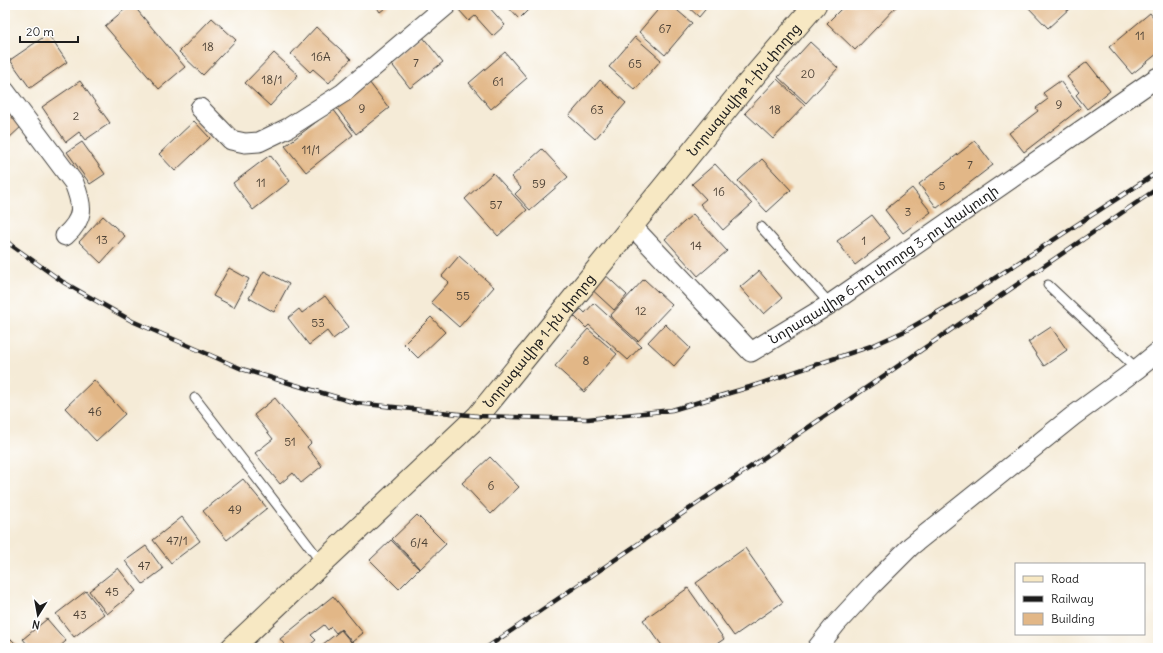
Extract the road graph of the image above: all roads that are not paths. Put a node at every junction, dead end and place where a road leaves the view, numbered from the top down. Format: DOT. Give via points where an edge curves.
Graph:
graph roads {
  1 [pos="447,5"];
  2 [pos="815,5"];
  3 [pos="1158,77"];
  4 [pos="5,92"];
  5 [pos="200,108"];
  6 [pos="632,226"];
  7 [pos="761,227"];
  8 [pos="65,236"];
  9 [pos="1048,285"];
  10 [pos="830,304"];
  11 [pos="1158,352"];
  12 [pos="1137,369"];
  13 [pos="195,398"];
  14 [pos="322,563"];
  15 [pos="232,648"];
  16 [pos="817,648"];
  1 -- 5 [label="street" via="343,93 288,128 259,142 231,140"];
  2 -- 6 [label="main road, Նորագավիթ 1-ին փողոց"];
  3 -- 10 [label="street, Նորագավիթ 6-րդ փողոց 3-րդ փակուղի"];
  4 -- 8 [label="street" via="74,183 81,208 73,228"];
  6 -- 10 [label="street, Նորագավիթ 6-րդ փողոց 3-րդ փակուղի" via="751,352"];
  6 -- 14 [label="main road, Նորագավիթ 1-ին փողոց" via="478,416"];
  7 -- 10 [label="lane"];
  9 -- 12 [label="lane"];
  11 -- 12 [label="street"];
  12 -- 16 [label="street" via="1073,416 911,546 836,624"];
  13 -- 14 [label="lane"];
  14 -- 15 [label="main road, Նորագավիթ 1-ին փողոց"];
}
